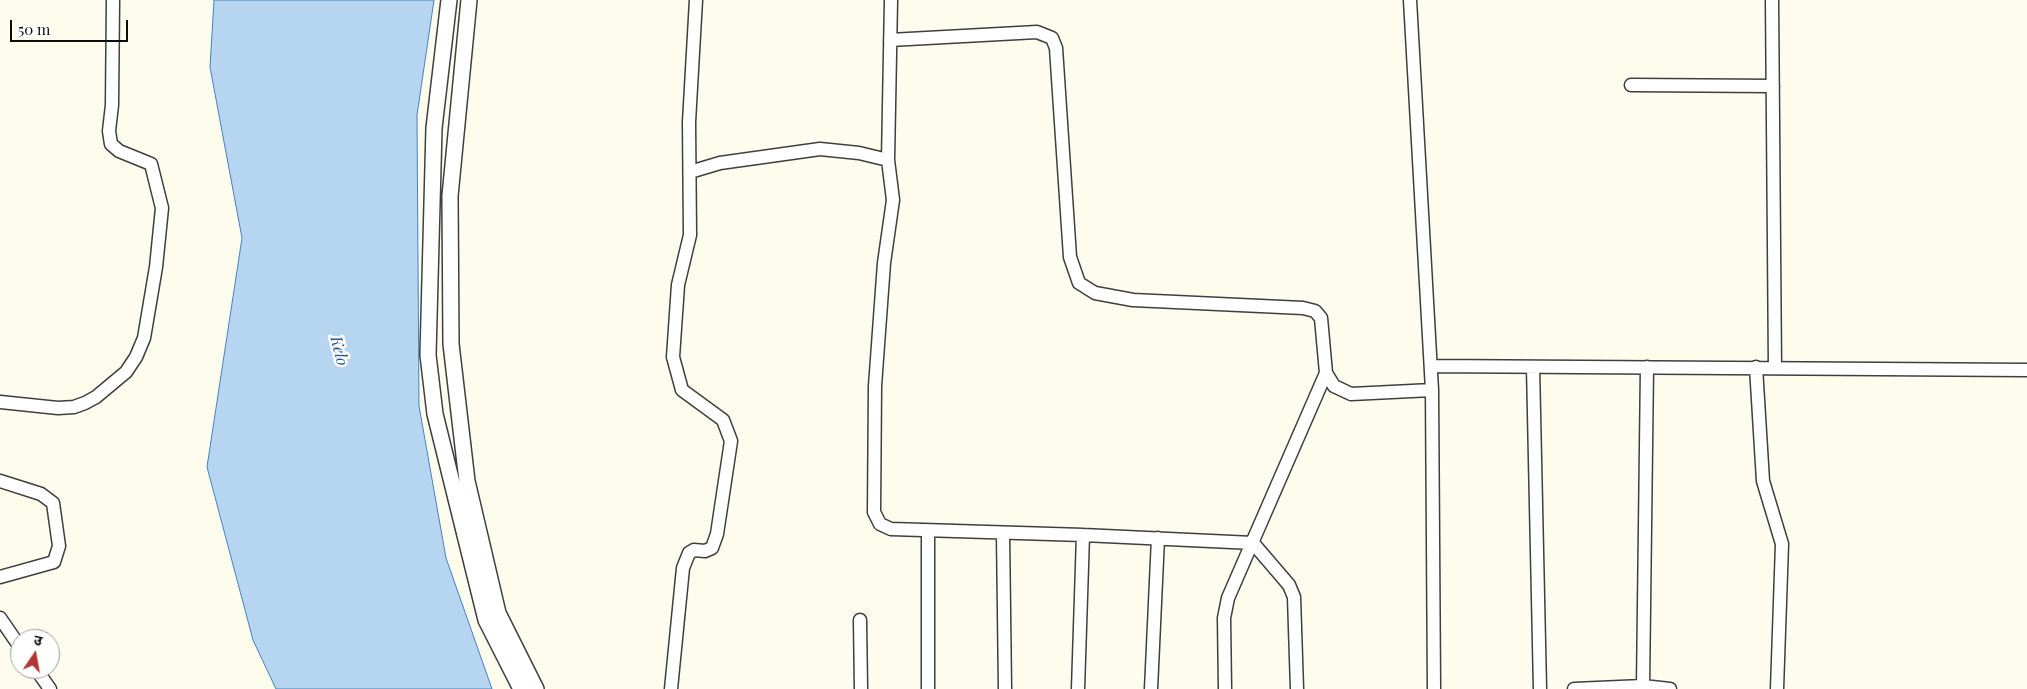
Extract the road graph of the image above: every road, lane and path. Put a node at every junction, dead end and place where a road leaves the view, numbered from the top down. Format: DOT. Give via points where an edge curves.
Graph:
graph roads {
  1 [pos="113,0"];
  2 [pos="449,0"];
  3 [pos="469,0"];
  4 [pos="696,0"];
  5 [pos="891,0"];
  6 [pos="1410,0"];
  7 [pos="1772,0"];
  8 [pos="890,40"];
  9 [pos="1631,85"];
  10 [pos="1773,86"];
  11 [pos="888,160"];
  12 [pos="690,172"];
  13 [pos="1431,366"];
  14 [pos="1533,367"];
  15 [pos="1647,367"];
  16 [pos="1756,367"];
  17 [pos="1775,368"];
  18 [pos="2027,370"];
  19 [pos="1326,372"];
  20 [pos="1432,390"];
  21 [pos="0,402"];
  22 [pos="0,481"];
  23 [pos="928,530"];
  24 [pos="1003,533"];
  25 [pos="1083,535"];
  26 [pos="1158,538"];
  27 [pos="1253,543"];
  28 [pos="0,577"];
  29 [pos="0,618"];
  30 [pos="860,620"];
  31 [pos="10,632"];
  32 [pos="1643,686"];
  33 [pos="521,689"];
  34 [pos="536,689"];
  35 [pos="672,689"];
  36 [pos="861,689"];
  37 [pos="928,689"];
  38 [pos="1005,689"];
  39 [pos="1078,689"];
  40 [pos="1151,689"];
  41 [pos="1225,689"];
  42 [pos="1297,689"];
  43 [pos="1434,689"];
  44 [pos="1540,689"];
  45 [pos="1574,689"];
  46 [pos="1670,689"];
  47 [pos="1777,689"];
  1 -- 21 [label="street" via="111,144 119,151 151,164 162,208 144,338 126,372 85,403 58,408"];
  2 -- 33 [label="street" via="434,128 428,355 434,414 486,620"];
  3 -- 34 [label="street" via="450,196 451,344 467,480 498,613"];
  4 -- 12 [label="street" via="689,122"];
  5 -- 8 [label="street"];
  6 -- 13 [label="street"];
  7 -- 10 [label="street"];
  8 -- 11 [label="street"];
  8 -- 19 [label="street" via="1038,32 1052,38 1056,48 1070,257 1079,284 1095,294 1133,300 1315,311 1322,318"];
  9 -- 10 [label="street"];
  10 -- 17 [label="street"];
  11 -- 12 [label="street" via="820,149 720,163"];
  11 -- 23 [label="street" via="893,200 884,263 875,386 874,512 880,524 891,529"];
  12 -- 35 [label="street" via="690,235 678,285 672,357 682,390 723,420 731,441 712,548 689,553 683,568"];
  13 -- 14 [label="street"];
  13 -- 20 [label="street"];
  14 -- 15 [label="street"];
  14 -- 44 [label="street"];
  15 -- 16 [label="street"];
  15 -- 32 [label="street"];
  16 -- 17 [label="street"];
  16 -- 47 [label="street" via="1763,481 1782,544"];
  17 -- 18 [label="street"];
  19 -- 20 [label="street" via="1334,386 1351,394"];
  19 -- 27 [label="street"];
  20 -- 43 [label="street"];
  22 -- 28 [label="street" via="41,494 53,503 60,546 54,562"];
  23 -- 24 [label="street"];
  23 -- 37 [label="street"];
  24 -- 25 [label="street"];
  24 -- 38 [label="street"];
  25 -- 26 [label="street"];
  25 -- 39 [label="street"];
  26 -- 27 [label="street"];
  26 -- 40 [label="street"];
  27 -- 41 [label="street" via="1228,598 1224,618"];
  27 -- 42 [label="street" via="1289,585 1294,597"];
  29 -- 31 [label="street"];
  30 -- 36 [label="street"];
  32 -- 45 [label="street"];
  32 -- 46 [label="street"];
}
